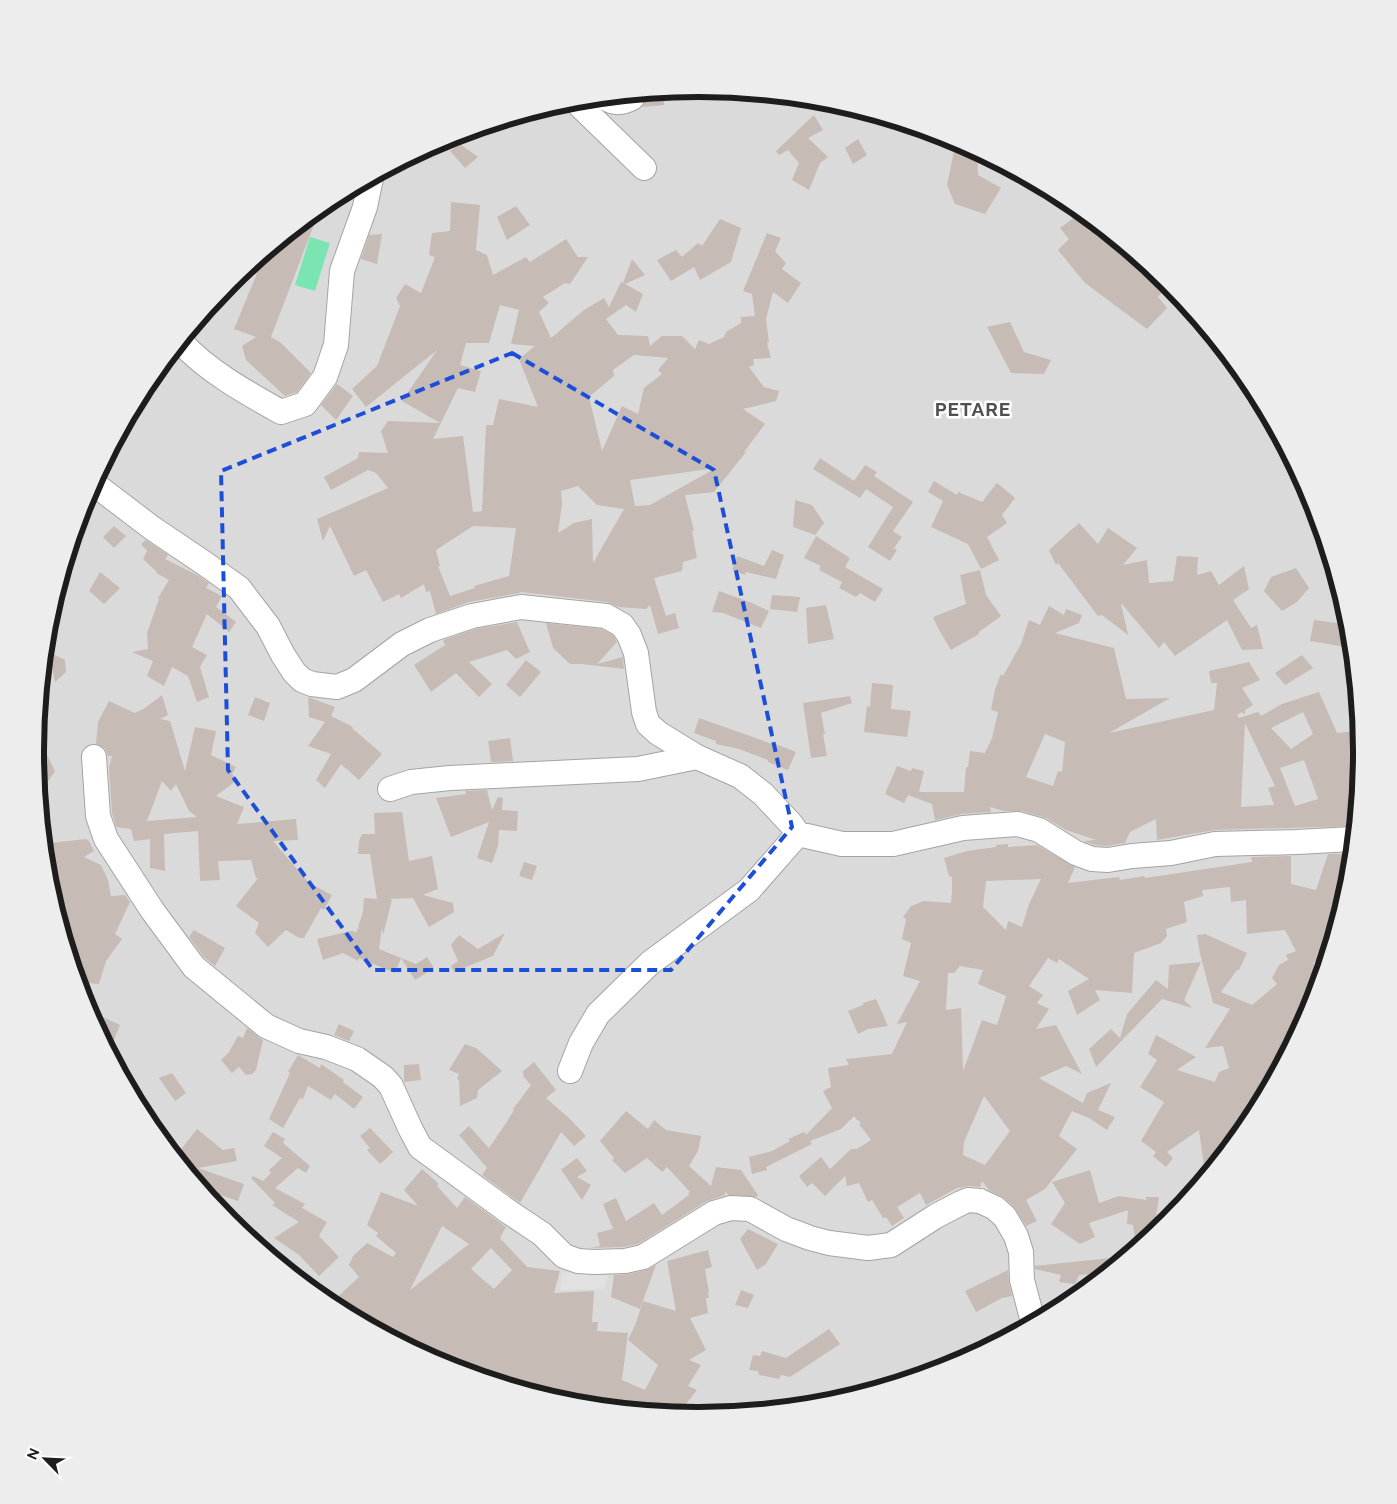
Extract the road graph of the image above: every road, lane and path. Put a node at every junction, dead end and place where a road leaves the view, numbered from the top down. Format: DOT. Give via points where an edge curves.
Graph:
graph roads {
  1 [pos="582,108"];
  2 [pos="644,168"];
  3 [pos="369,186"];
  4 [pos="185,346"];
  5 [pos="100,488"];
  6 [pos="94,757"];
  7 [pos="698,758"];
  8 [pos="390,789"];
  9 [pos="798,834"];
  10 [pos="1348,839"];
  11 [pos="570,1071"];
  12 [pos="1032,1315"];
  1 -- 2 [label="street"];
  3 -- 4 [label="street" via="342,271 336,346 325,377 305,404 281,412 239,389"];
  5 -- 7 [label="street" via="239,588 302,680 318,686 337,687 354,680 402,644 430,630 472,616 521,607 606,616 622,625 629,634 636,653 648,724"];
  6 -- 12 [label="street" via="98,816 106,839 194,967 266,1026 300,1041 326,1046 357,1059 383,1077 391,1086 420,1147 542,1234 564,1256 594,1262 643,1257 714,1213 731,1208 750,1209 810,1238 853,1247 876,1246 891,1244 961,1203 980,1201 1005,1217 1016,1236 1021,1252 1022,1280"];
  7 -- 8 [label="street" via="638,770 450,778 411,782"];
  7 -- 9 [label="street" via="740,776 763,794"];
  9 -- 10 [label="street" via="842,844 893,844 963,828 1018,824 1039,830 1076,853 1108,860 1215,844"];
  9 -- 11 [label="street" via="749,890 650,964 604,1007 580,1043"];
}
